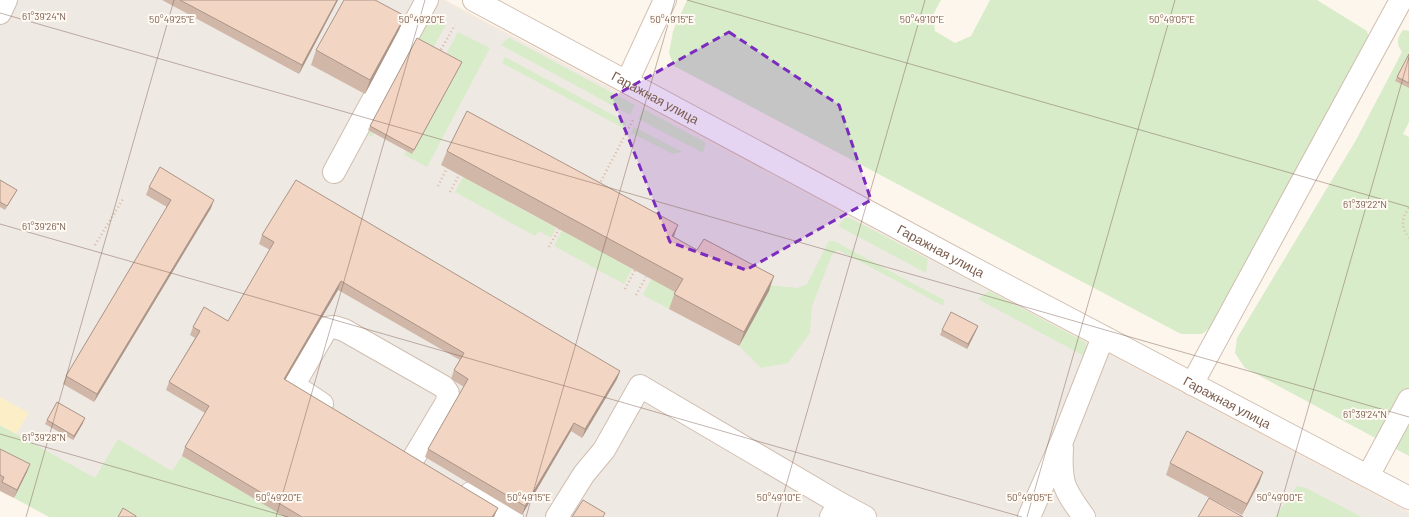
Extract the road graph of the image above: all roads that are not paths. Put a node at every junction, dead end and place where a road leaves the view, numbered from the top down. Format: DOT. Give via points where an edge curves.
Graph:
graph roads {
  1 [pos="6,0"];
  2 [pos="427,0"];
  3 [pos="474,0"];
  4 [pos="665,0"];
  5 [pos="1403,4"];
  6 [pos="0,13"];
  7 [pos="627,82"];
  8 [pos="334,172"];
  9 [pos="1103,337"];
  10 [pos="1192,384"];
  11 [pos="1409,400"];
  12 [pos="340,415"];
  13 [pos="1062,441"];
  14 [pos="393,447"];
  15 [pos="413,459"];
  16 [pos="433,470"];
  17 [pos="1368,476"];
  18 [pos="453,482"];
  19 [pos="1409,498"];
  20 [pos="835,510"];
  21 [pos="512,517"];
  22 [pos="557,517"];
  23 [pos="865,517"];
  24 [pos="1029,517"];
  25 [pos="1084,517"];
  1 -- 6 [label="street"];
  2 -- 8 [label="street"];
  3 -- 7 [label="street, Гаражная улица"];
  4 -- 7 [label="street"];
  5 -- 10 [label="street"];
  7 -- 9 [label="street, Гаражная улица"];
  9 -- 10 [label="street, Гаражная улица"];
  9 -- 13 [label="street"];
  10 -- 17 [label="street, Гаражная улица"];
  11 -- 17 [label="street"];
  12 -- 15 [label="street" via="306,395 298,388 296,381 327,328 334,327 344,330 444,387 448,393 447,402"];
  13 -- 24 [label="street"];
  13 -- 25 [label="street" via="1060,472 1067,492"];
  14 -- 15 [label="street"];
  15 -- 16 [label="street"];
  17 -- 19 [label="street, Гаражная улица"];
  18 -- 21 [label="street"];
  20 -- 22 [label="street" via="640,386 604,450 584,474"];
  20 -- 23 [label="street"];
}
